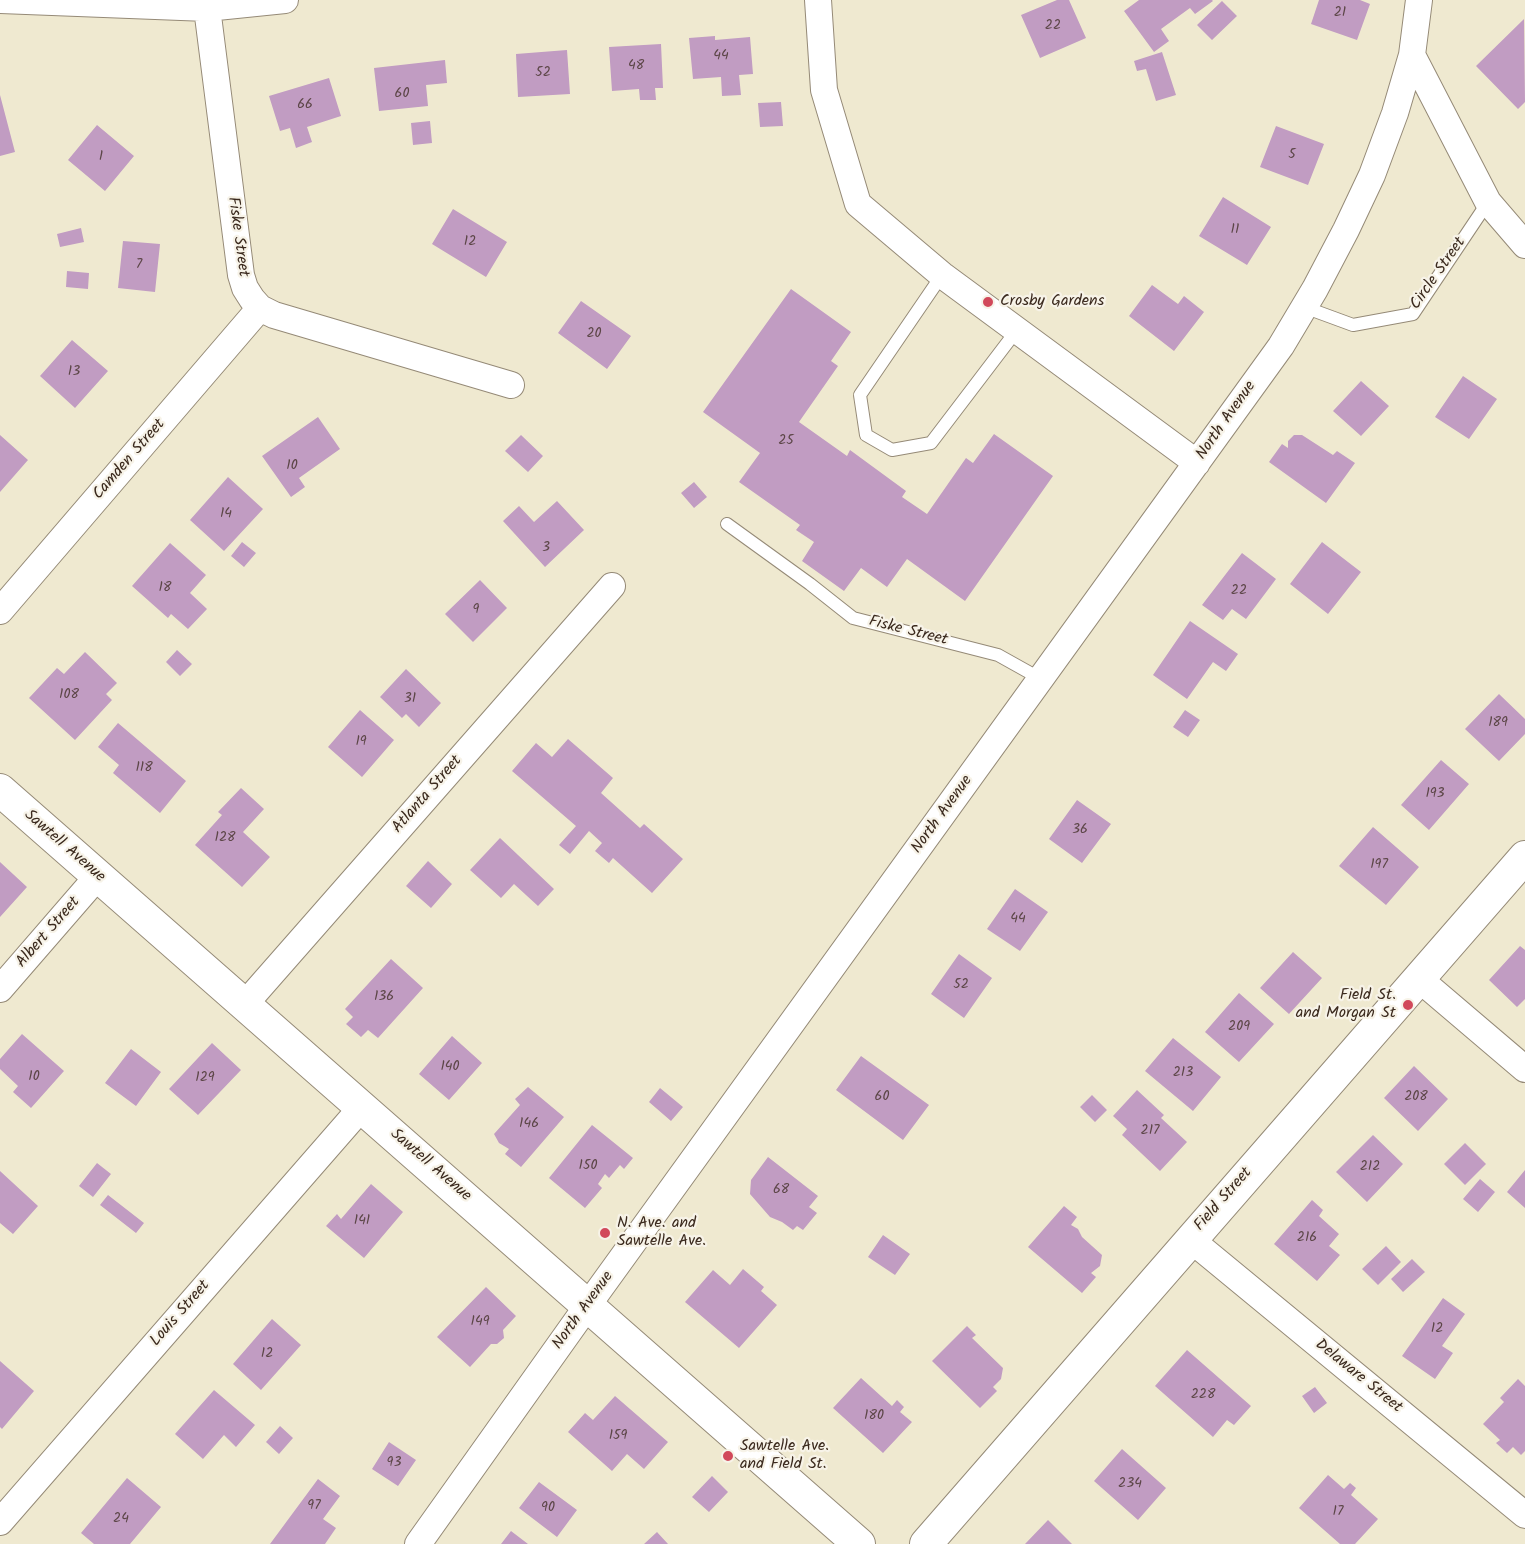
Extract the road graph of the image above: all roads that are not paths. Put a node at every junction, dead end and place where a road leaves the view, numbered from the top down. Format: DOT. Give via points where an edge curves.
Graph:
graph roads {
  1 [pos="0,0"];
  2 [pos="285,0"];
  3 [pos="818,0"];
  4 [pos="1419,0"];
  5 [pos="207,8"];
  6 [pos="1412,55"];
  7 [pos="1488,202"];
  8 [pos="1525,245"];
  9 [pos="942,274"];
  10 [pos="1304,307"];
  11 [pos="260,308"];
  12 [pos="1017,330"];
  13 [pos="511,385"];
  14 [pos="1197,463"];
  15 [pos="727,524"];
  16 [pos="612,586"];
  17 [pos="0,611"];
  18 [pos="1041,679"];
  19 [pos="0,790"];
  20 [pos="1525,857"];
  21 [pos="98,876"];
  22 [pos="1418,978"];
  23 [pos="0,989"];
  24 [pos="245,1004"];
  25 [pos="1525,1069"];
  26 [pos="362,1107"];
  27 [pos="1190,1239"];
  28 [pos="588,1305"];
  29 [pos="1525,1515"];
  30 [pos="0,1522"];
  31 [pos="418,1544"];
  32 [pos="859,1544"];
  33 [pos="926,1544"];
  1 -- 5 [label="street"];
  2 -- 5 [label="street"];
  3 -- 9 [label="street" via="824,90 858,204"];
  4 -- 6 [label="street"];
  5 -- 11 [label="street, Fiske Street" via="241,275 245,288"];
  6 -- 7 [label="street"];
  6 -- 10 [label="street, North Avenue" via="1372,175"];
  7 -- 8 [label="street"];
  7 -- 10 [label="lane, Circle Street" via="1413,314 1353,325"];
  9 -- 12 [label="street"];
  9 -- 12 [label="lane" via="860,395 866,435 892,450 931,443"];
  10 -- 14 [label="street, North Avenue" via="1281,346"];
  11 -- 13 [label="street"];
  11 -- 17 [label="street, Camden Street"];
  12 -- 14 [label="street"];
  14 -- 18 [label="street, North Avenue"];
  15 -- 18 [label="lane, Fiske Street" via="853,618 998,655"];
  16 -- 24 [label="street, Atlanta Street"];
  18 -- 28 [label="street, North Avenue"];
  19 -- 21 [label="street, Sawtell Avenue"];
  20 -- 22 [label="street, Field Street"];
  21 -- 23 [label="street, Albert Street"];
  21 -- 24 [label="street, Sawtell Avenue"];
  22 -- 25 [label="street"];
  22 -- 27 [label="street, Field Street"];
  24 -- 26 [label="street, Sawtell Avenue"];
  26 -- 28 [label="street, Sawtell Avenue"];
  26 -- 30 [label="street, Louis Street"];
  27 -- 29 [label="street, Delaware Street"];
  27 -- 33 [label="street, Field Street"];
  28 -- 31 [label="street, North Avenue"];
  28 -- 32 [label="street, Sawtell Avenue"];
}
